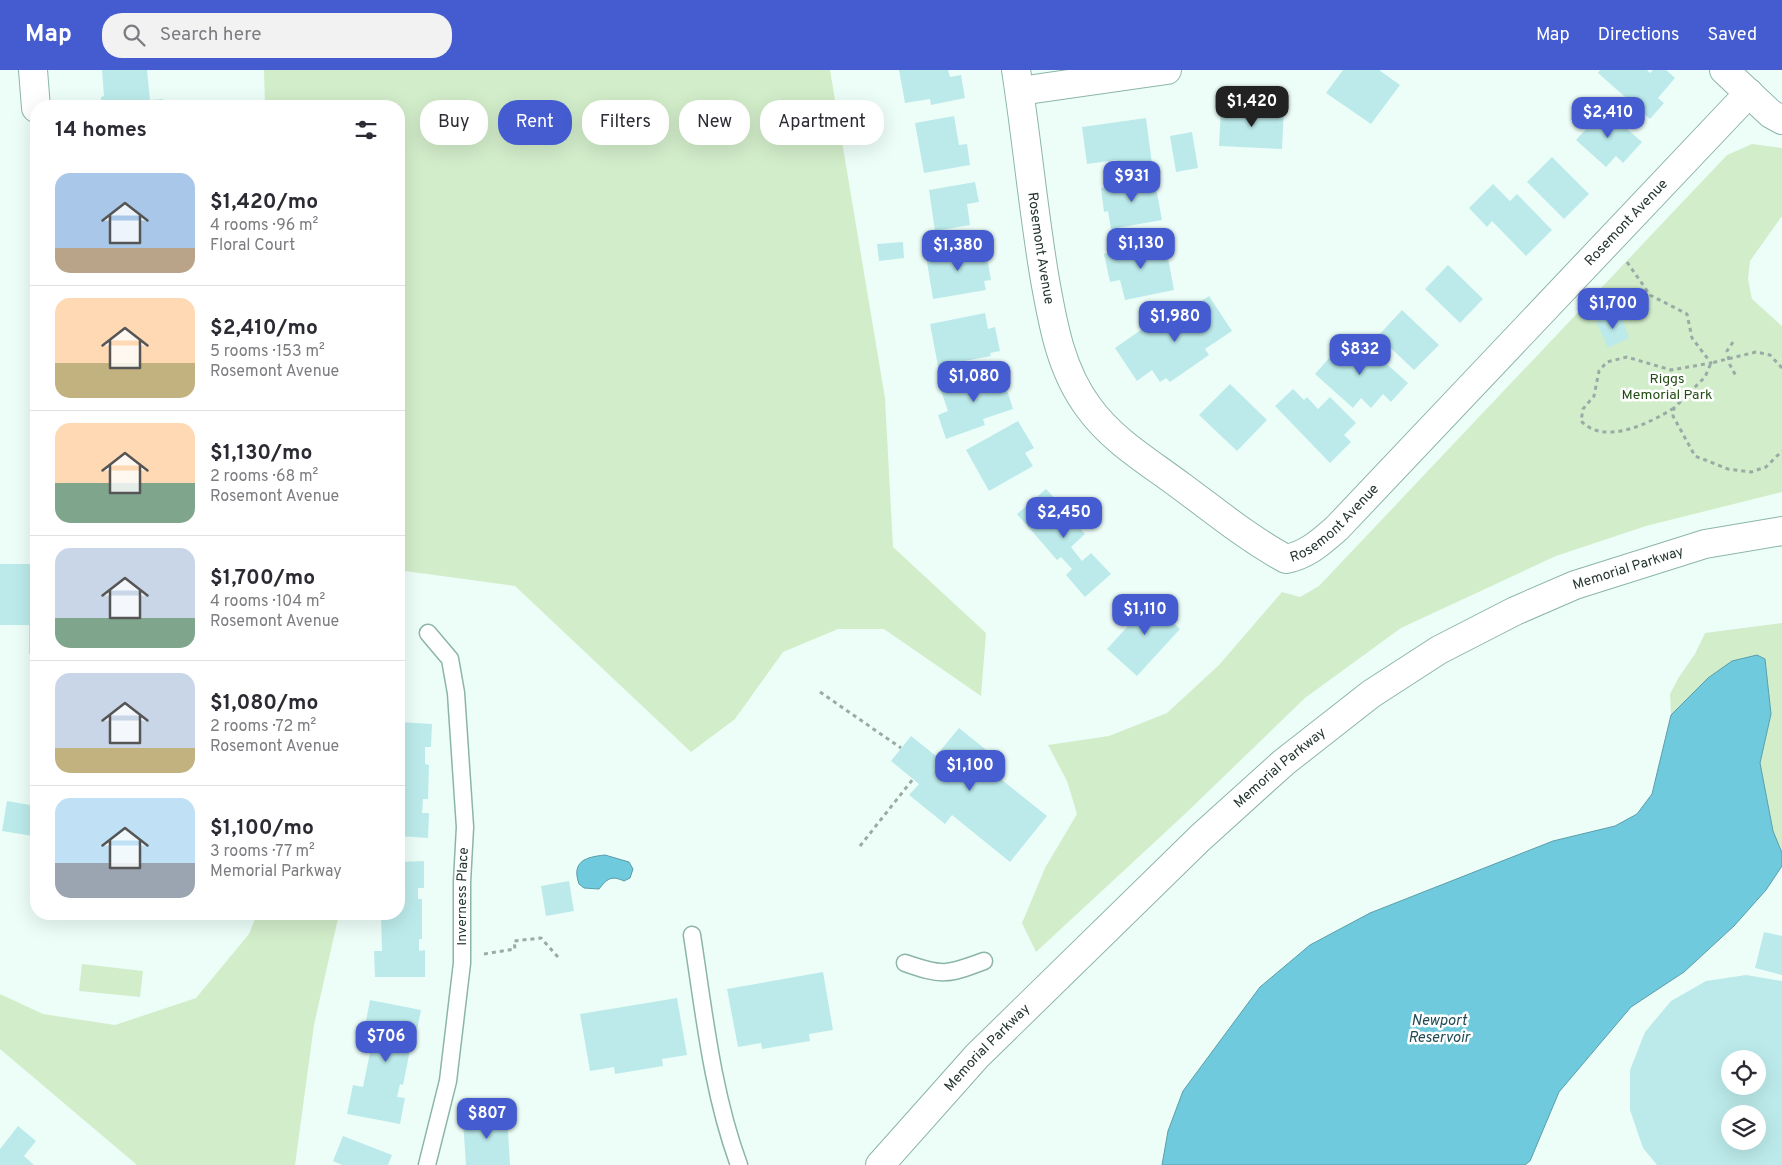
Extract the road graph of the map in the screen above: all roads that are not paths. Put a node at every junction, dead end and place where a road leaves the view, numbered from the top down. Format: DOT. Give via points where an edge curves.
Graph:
graph roads {
  1 [pos="33,70"];
  2 [pos="1167,70"];
  3 [pos="1724,70"];
  4 [pos="1018,81"];
  5 [pos="1749,93"];
  6 [pos="35,100"];
  7 [pos="1782,120"];
  8 [pos="1782,531"];
  9 [pos="428,633"];
  10 [pos="692,935"];
  11 [pos="984,961"];
  12 [pos="905,963"];
  13 [pos="427,1165"];
  14 [pos="739,1165"];
  15 [pos="880,1165"];
  1 -- 6 [label="street"];
  2 -- 4 [label="street"];
  3 -- 5 [label="street"];
  4 -- 5 [label="street, Rosemont Avenue" via="1054,332 1077,390 1103,426 1130,449 1286,560 1315,547 1337,528"];
  5 -- 7 [label="street"];
  8 -- 15 [label="street, Memorial Parkway" via="1705,544 1575,585 1439,650 1371,694 1283,763 1200,838 977,1056"];
  9 -- 13 [label="lane, Inverness Place" via="450,659 456,693 465,826 462,963 448,1081"];
  10 -- 14 [label="lane" via="713,1064"];
  11 -- 12 [label="lane" via="954,972 936,974"];
}
